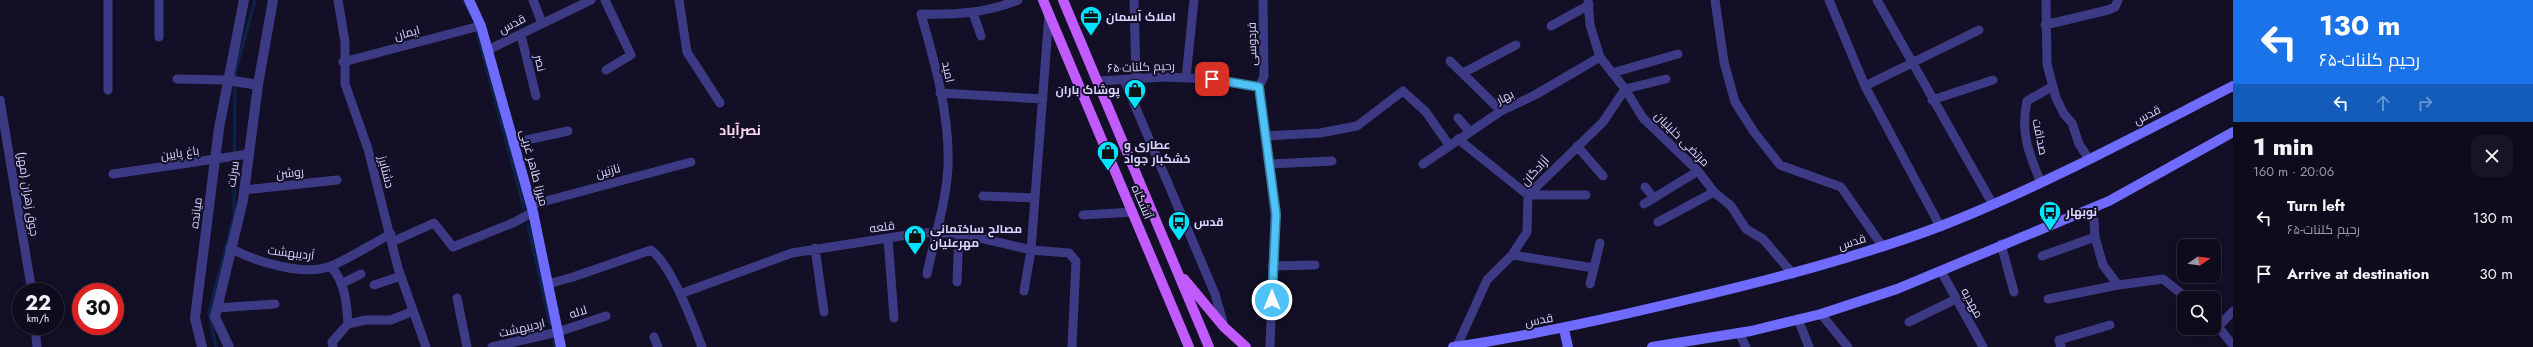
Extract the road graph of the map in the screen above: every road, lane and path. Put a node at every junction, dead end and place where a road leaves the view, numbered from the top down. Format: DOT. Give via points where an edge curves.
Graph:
graph roads {
  1 [pos="108,0"];
  2 [pos="159,0"];
  3 [pos="244,0"];
  4 [pos="273,0"];
  5 [pos="338,0"];
  6 [pos="469,0"];
  7 [pos="533,0"];
  8 [pos="591,0"];
  9 [pos="605,0"];
  10 [pos="679,0"];
  11 [pos="1018,0"];
  12 [pos="1043,0"];
  13 [pos="1063,0"];
  14 [pos="1134,0"];
  15 [pos="1194,0"];
  16 [pos="1263,0"];
  17 [pos="1715,0"];
  18 [pos="1829,0"];
  19 [pos="1877,0"];
  20 [pos="2046,0"];
  21 [pos="2118,0"];
  22 [pos="1588,3"];
  23 [pos="973,13"];
  24 [pos="1049,14"];
  25 [pos="542,23"];
  26 [pos="2046,25"];
  27 [pos="1551,26"];
  28 [pos="476,27"];
  29 [pos="1979,30"];
  30 [pos="521,34"];
  31 [pos="981,36"];
  32 [pos="158,37"];
  33 [pos="1516,45"];
  34 [pos="488,50"];
  35 [pos="1678,54"];
  36 [pos="1600,57"];
  37 [pos="1450,61"];
  38 [pos="344,62"];
  39 [pos="1911,62"];
  40 [pos="606,70"];
  41 [pos="1463,73"];
  42 [pos="1612,73"];
  43 [pos="1186,78"];
  44 [pos="177,79"];
  45 [pos="1136,79"];
  46 [pos="1666,79"];
  47 [pos="227,80"];
  48 [pos="1124,80"];
  49 [pos="1993,80"];
  50 [pos="1099,81"];
  51 [pos="258,85"];
  52 [pos="1865,86"];
  53 [pos="2053,86"];
  54 [pos="2233,86"];
  55 [pos="1259,87"];
  56 [pos="1625,89"];
  57 [pos="108,90"];
  58 [pos="940,93"];
  59 [pos="536,96"];
  60 [pos="1043,98"];
  61 [pos="0,100"];
  62 [pos="1932,100"];
  63 [pos="720,103"];
  64 [pos="1501,111"];
  65 [pos="1458,118"];
  66 [pos="568,131"];
  67 [pos="1469,131"];
  68 [pos="2233,132"];
  69 [pos="1265,136"];
  70 [pos="1458,139"];
  71 [pos="514,143"];
  72 [pos="1449,145"];
  73 [pos="1577,146"];
  74 [pos="249,154"];
  75 [pos="215,160"];
  76 [pos="2089,160"];
  77 [pos="1332,161"];
  78 [pos="691,162"];
  79 [pos="1270,164"];
  80 [pos="1423,164"];
  81 [pos="1698,171"];
  82 [pos="113,174"];
  83 [pos="1603,176"];
  84 [pos="337,180"];
  85 [pos="2041,183"];
  86 [pos="1645,187"];
  87 [pos="244,190"];
  88 [pos="1714,192"];
  89 [pos="1528,195"];
  90 [pos="1586,195"];
  91 [pos="983,196"];
  92 [pos="1035,198"];
  93 [pos="1654,198"];
  94 [pos="1992,203"];
  95 [pos="1644,204"];
  96 [pos="2093,207"];
  97 [pos="532,208"];
  98 [pos="1133,212"];
  99 [pos="1083,214"];
  100 [pos="1658,222"];
  101 [pos="1940,226"];
  102 [pos="935,233"];
  103 [pos="959,233"];
  104 [pos="2095,237"];
  105 [pos="392,238"];
  106 [pos="888,238"];
  107 [pos="1600,243"];
  108 [pos="2001,244"];
  109 [pos="1883,247"];
  110 [pos="230,248"];
  111 [pos="815,248"];
  112 [pos="1031,250"];
  113 [pos="1512,255"];
  114 [pos="2042,256"];
  115 [pos="1315,265"];
  116 [pos="1272,266"];
  117 [pos="331,267"];
  118 [pos="1594,268"];
  119 [pos="1177,270"];
  120 [pos="1941,271"];
  121 [pos="361,274"];
  122 [pos="927,274"];
  123 [pos="1794,274"];
  124 [pos="401,276"];
  125 [pos="957,282"];
  126 [pos="30,283"];
  127 [pos="341,284"];
  128 [pos="548,284"];
  129 [pos="1590,284"];
  130 [pos="374,285"];
  131 [pos="2118,285"];
  132 [pos="1024,291"];
  133 [pos="2178,291"];
  134 [pos="2014,292"];
  135 [pos="680,294"];
  136 [pos="457,298"];
  137 [pos="1956,299"];
  138 [pos="2048,299"];
  139 [pos="276,304"];
  140 [pos="217,308"];
  141 [pos="413,311"];
  142 [pos="824,312"];
  143 [pos="2233,312"];
  144 [pos="1822,314"];
  145 [pos="606,316"];
  146 [pos="894,318"];
  147 [pos="1798,319"];
  148 [pos="2221,320"];
  149 [pos="1909,322"];
  150 [pos="348,324"];
  151 [pos="2110,325"];
  152 [pos="1224,327"];
  153 [pos="1564,329"];
  154 [pos="2221,330"];
  155 [pos="558,332"];
  156 [pos="1739,333"];
  157 [pos="36,335"];
  158 [pos="654,337"];
  159 [pos="2233,345"];
  160 [pos="1457,346"];
  161 [pos="1658,346"];
  162 [pos="37,347"];
  163 [pos="202,347"];
  164 [pos="229,347"];
  165 [pos="333,347"];
  166 [pos="426,347"];
  167 [pos="467,347"];
  168 [pos="492,347"];
  169 [pos="561,347"];
  170 [pos="658,347"];
  171 [pos="702,347"];
  172 [pos="1072,347"];
  173 [pos="1190,347"];
  174 [pos="1209,347"];
  175 [pos="1246,347"];
  176 [pos="1270,347"];
  177 [pos="1453,347"];
  178 [pos="1568,347"];
  179 [pos="1746,347"];
  180 [pos="1809,347"];
  181 [pos="1848,347"];
  182 [pos="1983,347"];
  183 [pos="2061,347"];
  1 -- 57 [label="street"];
  2 -- 32 [label="street"];
  3 -- 47 [label="street, میانده"];
  4 -- 51 [label="street, سرلت"];
  5 -- 38 [label="street, دشتابرز" via="345,42"];
  6 -- 34 [label="main road, میرزا طاهر غربی"];
  7 -- 25 [label="street"];
  8 -- 25 [label="street, قدس"];
  9 -- 40 [label="street" via="631,54"];
  10 -- 63 [label="street" via="688,52"];
  11 -- 23 [label="street, امید" via="1002,7"];
  12 -- 24 [label="main road, آتشگاه"];
  13 -- 50 [label="main road, آتشگاه"];
  14 -- 45 [label="street"];
  15 -- 43 [label="street"];
  16 -- 55 [label="street, فردوسی" via="1264,76"];
  17 -- 109 [label="street" via="1724,62 1735,102 1754,132 1780,165 1840,187"];
  18 -- 52 [label="street"];
  19 -- 39 [label="street"];
  20 -- 26 [label="street"];
  21 -- 26 [label="street" via="2115,7 2108,10"];
  22 -- 27 [label="street"];
  22 -- 36 [label="street, مرتضی خلیلیان" via="1590,25"];
  23 -- 31 [label="street"];
  23 -- 58 [label="street, امید" via="921,14"];
  24 -- 60 [label="street"];
  24 -- 98 [label="main road, آتشگاه"];
  25 -- 30 [label="street, قدس"];
  26 -- 53 [label="street" via="2047,64"];
  28 -- 38 [label="street, ایمان"];
  29 -- 39 [label="street"];
  30 -- 34 [label="street, قدس"];
  30 -- 59 [label="street, نصر"];
  33 -- 41 [label="street"];
  34 -- 71 [label="main road, میرزا طاهر غربی"];
  35 -- 42 [label="street"];
  36 -- 42 [label="street, مرتضی خلیلیان"];
  36 -- 64 [label="street, بهار" via="1535,95"];
  37 -- 41 [label="street"];
  38 -- 105 [label="street, دشتابرز" via="345,84 368,149"];
  39 -- 52 [label="street"];
  39 -- 62 [label="street"];
  41 -- 64 [label="street"];
  42 -- 56 [label="street, مرتضی خلیلیان"];
  43 -- 45 [label="street, ۶۵-رحیم کلنات"];
  43 -- 55 [label="street, ۶۵-رحیم کلنات" via="1212,79"];
  44 -- 47 [label="street"];
  45 -- 48 [label="street, ۶۵-رحیم کلنات"];
  46 -- 56 [label="street"];
  47 -- 51 [label="street"];
  47 -- 75 [label="street, میانده"];
  48 -- 50 [label="street, ۶۵-رحیم کلنات"];
  48 -- 152 [label="street" via="1215,294"];
  49 -- 62 [label="street"];
  50 -- 119 [label="main road, آتشگاه"];
  51 -- 74 [label="street, سرلت"];
  52 -- 101 [label="street"];
  53 -- 76 [label="street" via="2064,114 2072,123 2079,144"];
  53 -- 85 [label="street, صداقت" via="2027,102 2023,122 2028,153"];
  54 -- 76 [label="main road, قدس"];
  55 -- 69 [label="street"];
  56 -- 73 [label="street, آزادگان" via="1603,122"];
  56 -- 81 [label="street, مرتضی خلیلیان" via="1643,118"];
  58 -- 60 [label="street"];
  58 -- 102 [label="street, امید" via="948,166 944,199"];
  60 -- 92 [label="street"];
  61 -- 126 [label="street, جوق زهران (مهر)"];
  62 -- 94 [label="street"];
  64 -- 67 [label="street, بهار"];
  65 -- 67 [label="street"];
  66 -- 71 [label="street"];
  67 -- 70 [label="street, بهار"];
  68 -- 96 [label="main road" via="2109,201"];
  69 -- 72 [label="street" via="1320,133 1357,126 1403,91 1426,112"];
  69 -- 79 [label="street"];
  70 -- 72 [label="street, بهار"];
  70 -- 89 [label="street"];
  71 -- 97 [label="main road, میرزا طاهر غربی"];
  72 -- 80 [label="street, بهار"];
  73 -- 83 [label="street"];
  73 -- 89 [label="street, آزادگان"];
  74 -- 75 [label="street, باغ پایین"];
  74 -- 87 [label="street, سرلت"];
  75 -- 82 [label="street, باغ پایین"];
  75 -- 163 [label="street, میانده" via="195,318"];
  76 -- 85 [label="main road, قدس"];
  77 -- 79 [label="street"];
  78 -- 97 [label="street, نازنین"];
  79 -- 116 [label="street" via="1276,214"];
  81 -- 88 [label="street, مرتضی خلیلیان"];
  81 -- 93 [label="street"];
  84 -- 87 [label="street, روشن"];
  85 -- 94 [label="main road, قدس"];
  86 -- 93 [label="street"];
  87 -- 110 [label="street, سرلت"];
  88 -- 100 [label="street"];
  88 -- 123 [label="street, مرتضی خلیلیان" via="1732,206 1746,229 1763,239"];
  89 -- 90 [label="street"];
  89 -- 113 [label="street, آزادگان" via="1527,232"];
  91 -- 92 [label="street"];
  92 -- 112 [label="street"];
  93 -- 95 [label="street"];
  94 -- 101 [label="main road, قدس"];
  96 -- 104 [label="street"];
  96 -- 108 [label="main road"];
  97 -- 105 [label="street, نازنین" via="515,222 453,247 434,223"];
  97 -- 128 [label="main road, میرزا طاهر غربی"];
  98 -- 99 [label="street"];
  98 -- 173 [label="main road, آتشگاه"];
  101 -- 109 [label="main road, قدس"];
  102 -- 103 [label="street, قلعه"];
  102 -- 106 [label="street, قلعه"];
  102 -- 122 [label="street, امید"];
  103 -- 112 [label="street, قلعه"];
  103 -- 125 [label="street"];
  104 -- 114 [label="street"];
  104 -- 131 [label="street" via="2103,265"];
  105 -- 117 [label="street, اُردیبهشت"];
  105 -- 124 [label="street, دشتابرز"];
  106 -- 111 [label="street, قلعه"];
  106 -- 146 [label="street"];
  107 -- 118 [label="street"];
  108 -- 120 [label="main road"];
  108 -- 134 [label="street"];
  109 -- 123 [label="main road, قدس"];
  110 -- 117 [label="street, اُردیبهشت" via="248,258 274,264 310,269"];
  110 -- 140 [label="street, سرلت"];
  111 -- 135 [label="street, قلعه" via="766,261"];
  111 -- 142 [label="street"];
  112 -- 132 [label="street"];
  112 -- 172 [label="street, قلعه" via="1069,253 1074,256 1076,262"];
  113 -- 118 [label="street"];
  113 -- 160 [label="street, آزادگان" via="1487,280"];
  115 -- 116 [label="street"];
  116 -- 176 [label="street"];
  117 -- 127 [label="street" via="337,273"];
  118 -- 129 [label="street"];
  119 -- 152 [label="main road"];
  119 -- 174 [label="main road, آتشگاه"];
  120 -- 137 [label="street, مهدیه"];
  120 -- 144 [label="main road"];
  121 -- 127 [label="street"];
  123 -- 153 [label="main road, قدس"];
  124 -- 130 [label="street"];
  124 -- 141 [label="street, دشتابرز"];
  127 -- 150 [label="street"];
  128 -- 135 [label="street" via="573,278 651,250 661,260"];
  128 -- 155 [label="main road, میرزا طاهر غربی"];
  131 -- 133 [label="street" via="2162,279"];
  131 -- 138 [label="street"];
  135 -- 171 [label="street"];
  136 -- 167 [label="street"];
  137 -- 149 [label="street"];
  137 -- 182 [label="street, مهدیه"];
  139 -- 140 [label="street"];
  140 -- 164 [label="street, سرلت" via="215,317"];
  141 -- 150 [label="street" via="391,320 366,320"];
  141 -- 166 [label="street, دشتابرز"];
  143 -- 148 [label="street"];
  144 -- 147 [label="main road"];
  144 -- 181 [label="street"];
  145 -- 155 [label="street, لاله"];
  147 -- 156 [label="main road"];
  147 -- 180 [label="street"];
  150 -- 165 [label="street" via="332,342"];
  151 -- 183 [label="street" via="2059,340"];
  152 -- 175 [label="main road"];
  153 -- 160 [label="main road, قدس"];
  153 -- 178 [label="main road"];
  154 -- 159 [label="street"];
  155 -- 168 [label="street, اردیبهشت"];
  155 -- 169 [label="main road, میرزا طاهر غربی"];
  156 -- 161 [label="main road"];
  156 -- 179 [label="street"];
  157 -- 162 [label="street"];
  158 -- 170 [label="street"];
  160 -- 177 [label="main road, قدس"];
}
